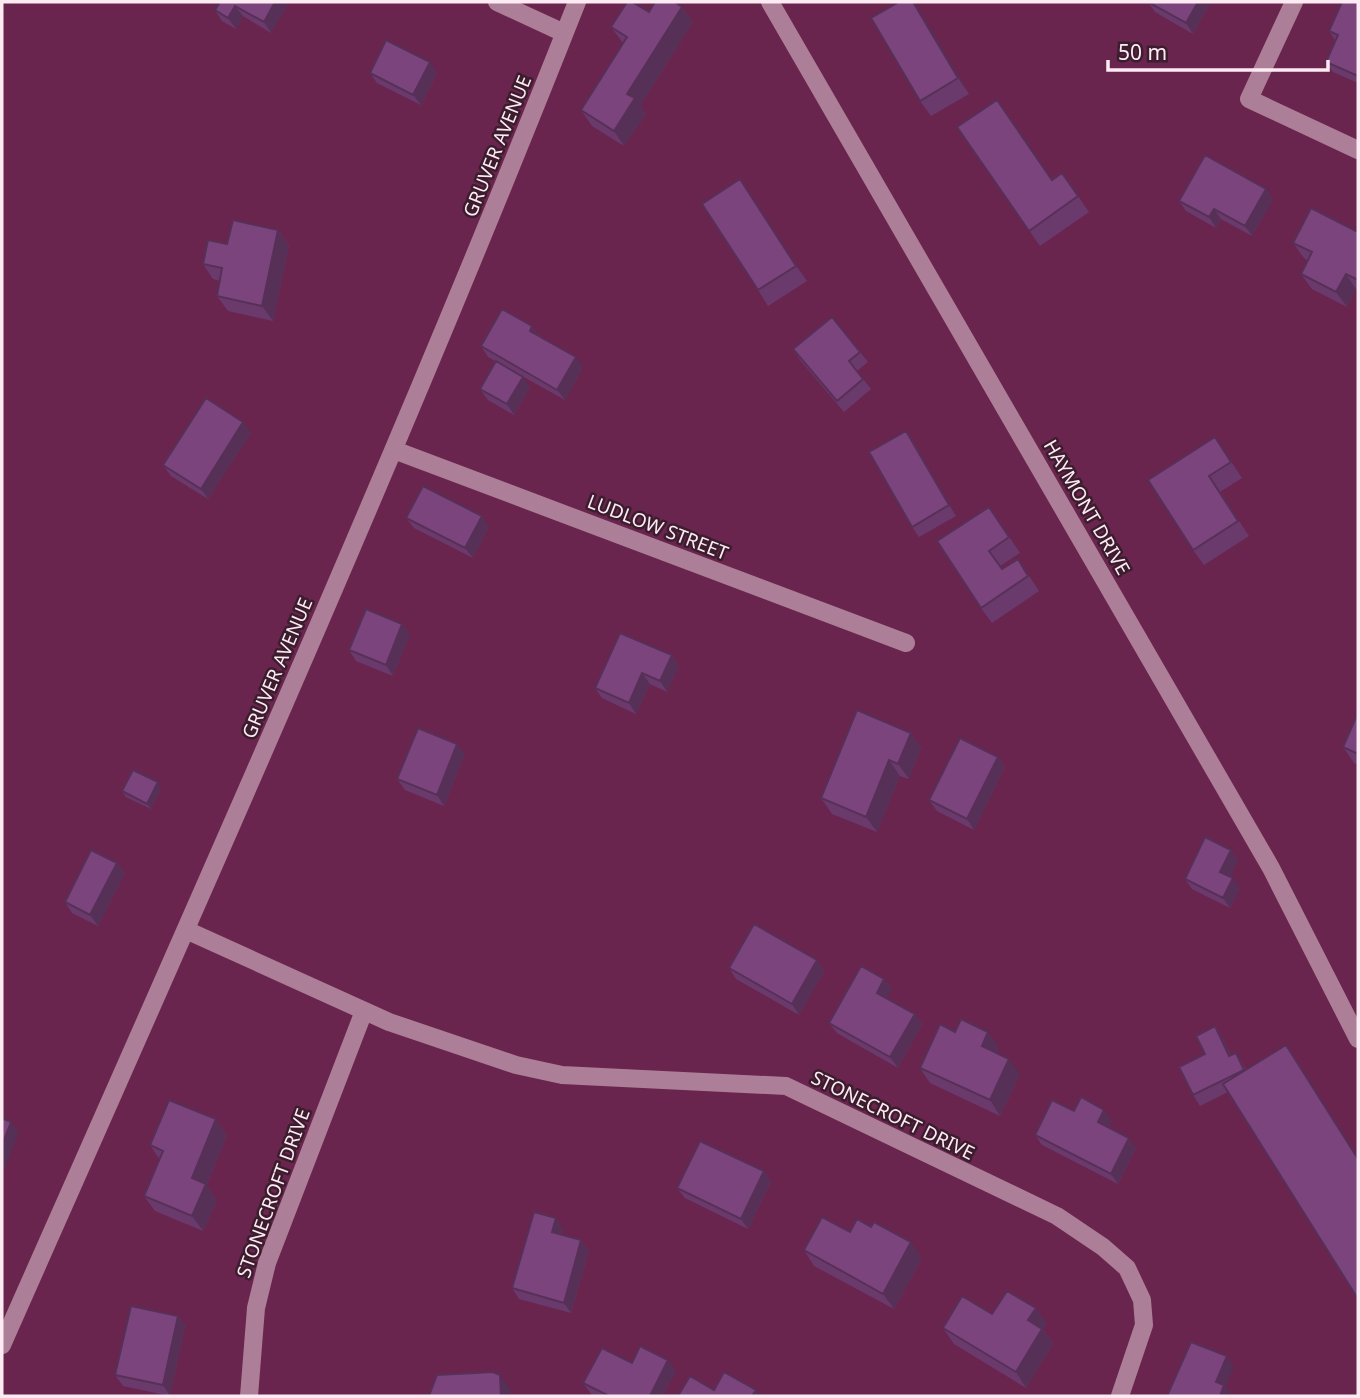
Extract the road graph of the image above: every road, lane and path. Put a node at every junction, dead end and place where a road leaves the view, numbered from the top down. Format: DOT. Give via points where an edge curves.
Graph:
graph roads {
  1 [pos="497,2"];
  2 [pos="577,2"];
  3 [pos="770,2"];
  4 [pos="1294,2"];
  5 [pos="564,33"];
  6 [pos="1358,150"];
  7 [pos="394,450"];
  8 [pos="906,643"];
  9 [pos="186,930"];
  10 [pos="364,1011"];
  11 [pos="1358,1039"];
  12 [pos="2,1345"];
  13 [pos="249,1396"];
  14 [pos="1120,1396"];
  1 -- 5 [label="street"];
  2 -- 5 [label="street, GRUVER AVENUE"];
  3 -- 11 [label="street, HAYMONT DRIVE" via="1271,868"];
  4 -- 6 [label="street" via="1249,99"];
  5 -- 7 [label="street, GRUVER AVENUE"];
  7 -- 8 [label="street, LUDLOW STREET"];
  7 -- 9 [label="street, GRUVER AVENUE"];
  9 -- 10 [label="street, STONECROFT DRIVE"];
  9 -- 12 [label="street, GRUVER AVENUE"];
  10 -- 13 [label="street, STONECROFT DRIVE" via="267,1263 256,1308"];
  10 -- 14 [label="street, STONECROFT DRIVE" via="516,1065 562,1075 786,1086 1057,1216 1127,1268 1142,1300 1144,1325"];
}
